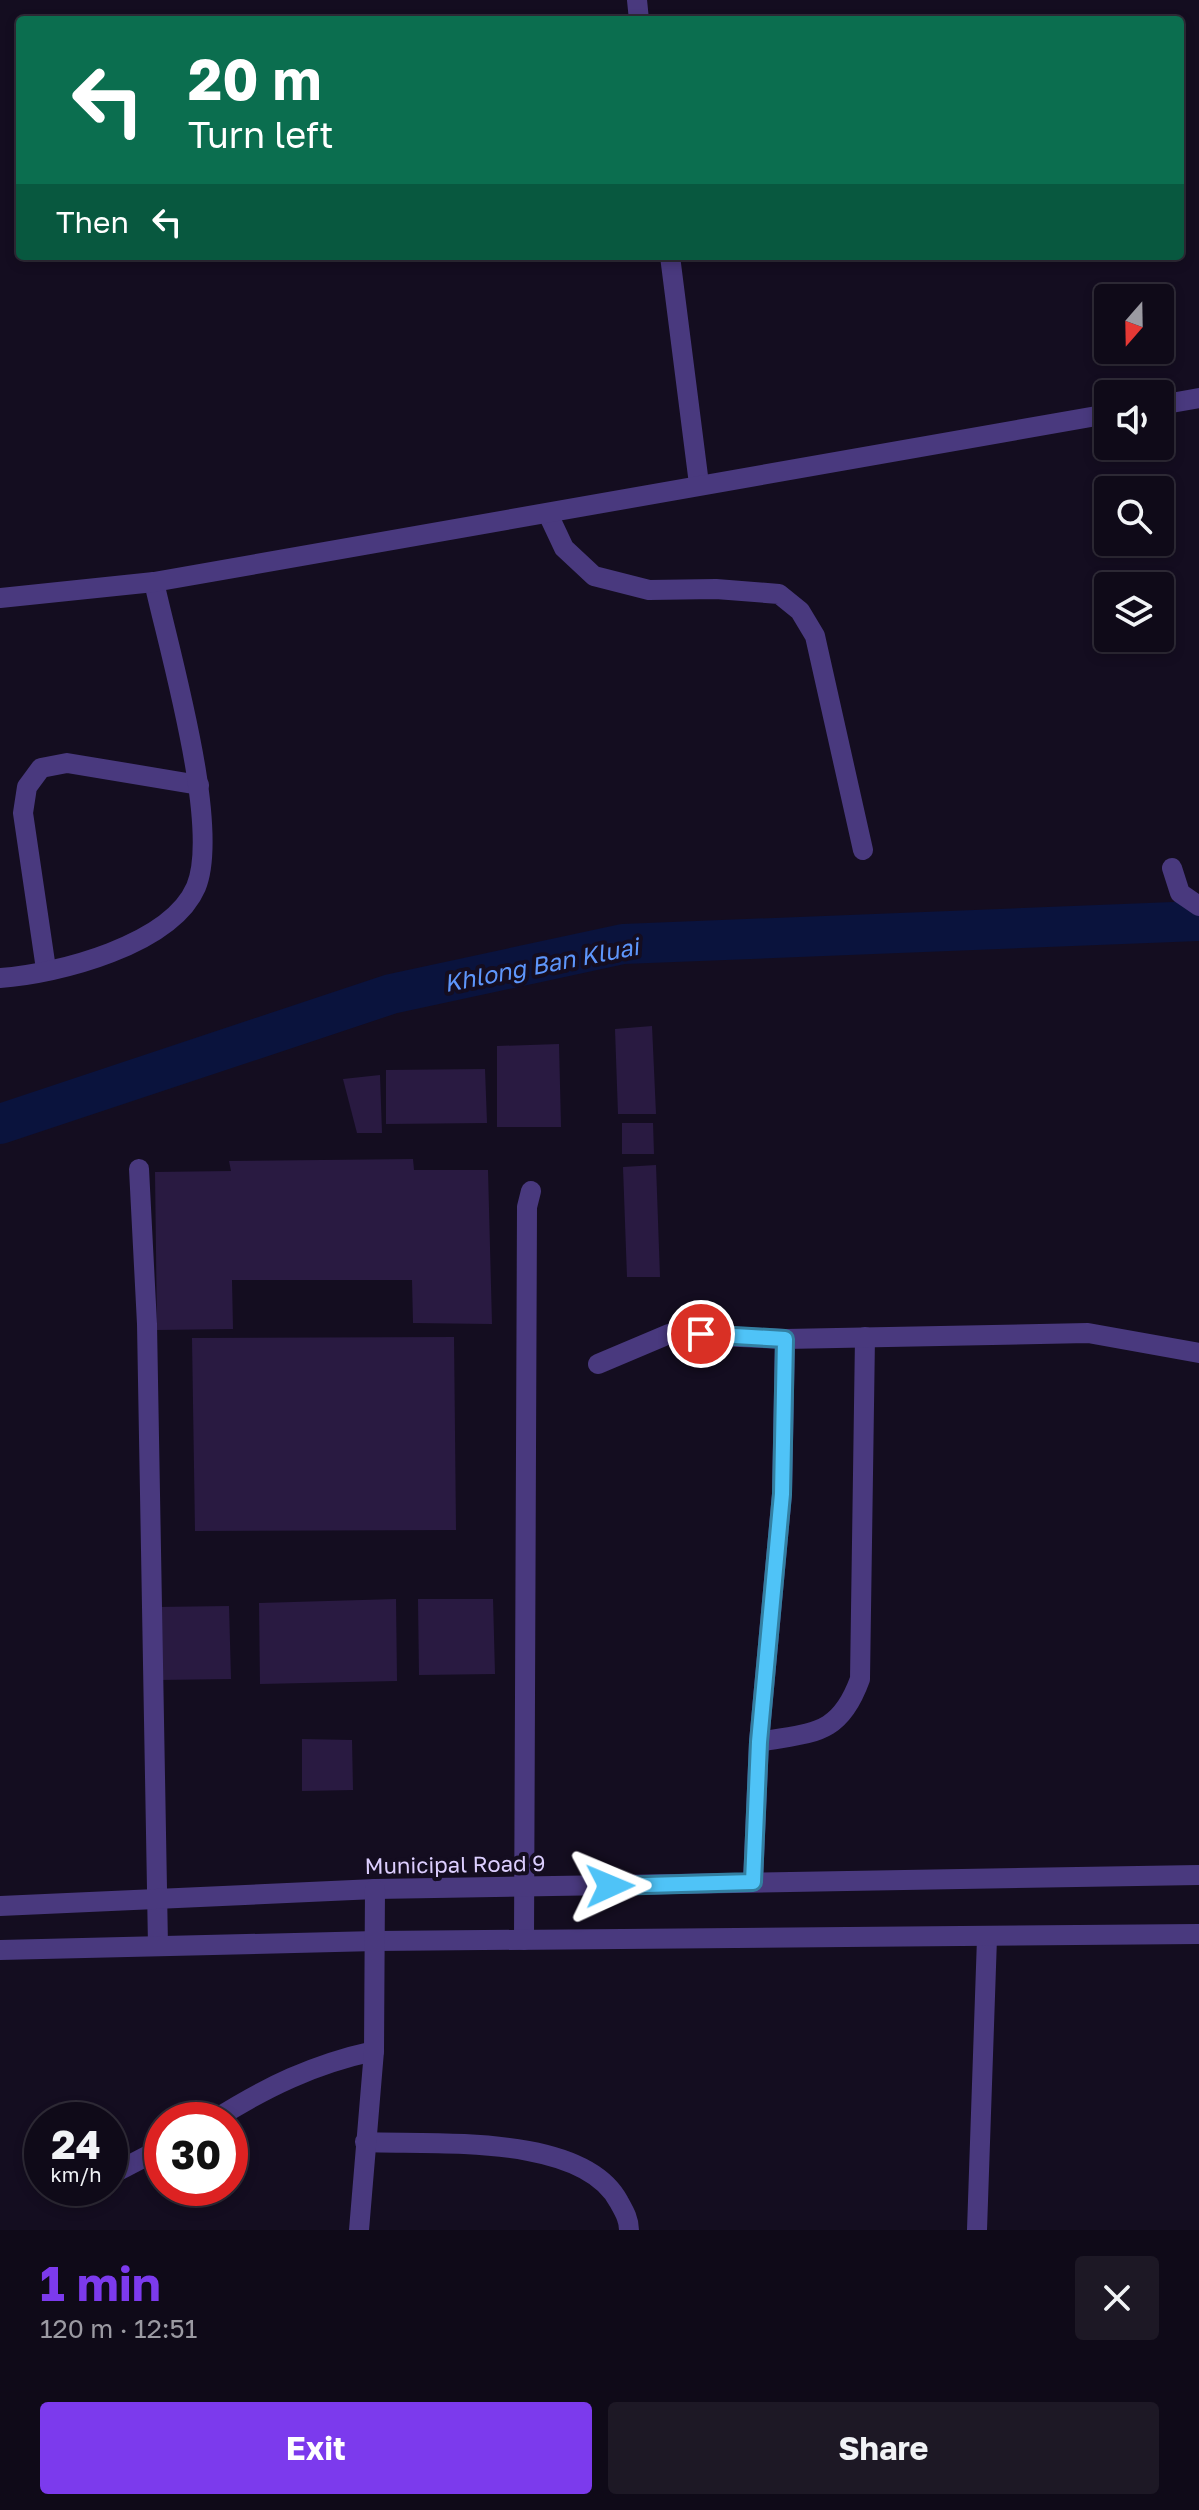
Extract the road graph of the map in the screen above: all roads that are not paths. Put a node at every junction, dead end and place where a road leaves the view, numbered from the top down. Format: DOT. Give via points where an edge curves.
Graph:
graph roads {
  1 [pos="671,260"];
  2 [pos="1199,398"];
  3 [pos="1174,402"];
  4 [pos="1094,416"];
  5 [pos="699,484"];
  6 [pos="548,514"];
  7 [pos="154,582"];
  8 [pos="0,598"];
  9 [pos="199,785"];
  10 [pos="863,850"];
  11 [pos="1172,868"];
  12 [pos="1199,906"];
  13 [pos="46,969"];
  14 [pos="0,978"];
  15 [pos="139,1169"];
  16 [pos="531,1191"];
  17 [pos="865,1337"];
  18 [pos="785,1339"];
  19 [pos="1199,1353"];
  20 [pos="598,1364"];
  21 [pos="759,1742"];
  22 [pos="1199,1875"];
  23 [pos="753,1882"];
  24 [pos="524,1887"];
  25 [pos="375,1889"];
  26 [pos="156,1900"];
  27 [pos="0,1906"];
  28 [pos="1199,1934"];
  29 [pos="987,1938"];
  30 [pos="524,1940"];
  31 [pos="376,1941"];
  32 [pos="158,1946"];
  33 [pos="0,1950"];
  34 [pos="374,2051"];
  35 [pos="245,2102"];
  36 [pos="365,2142"];
  37 [pos="359,2230"];
  38 [pos="629,2230"];
  39 [pos="977,2230"];
  1 -- 5 [label="street"];
  2 -- 3 [label="street"];
  4 -- 5 [label="street"];
  5 -- 6 [label="street"];
  6 -- 7 [label="street"];
  6 -- 10 [label="street" via="564,548 594,576 649,590 779,594 800,611 815,636"];
  7 -- 8 [label="street"];
  7 -- 9 [label="street"];
  9 -- 13 [label="street" via="203,851 196,888 165,927 122,950"];
  9 -- 13 [label="street" via="67,763 41,768 27,787 23,813"];
  11 -- 12 [label="street" via="1180,893"];
  13 -- 14 [label="street"];
  15 -- 26 [label="street" via="147,1324"];
  16 -- 24 [label="street"];
  17 -- 18 [label="street"];
  17 -- 19 [label="street" via="1088,1333"];
  17 -- 21 [label="street" via="860,1679 852,1701 827,1729"];
  18 -- 20 [label="street" via="669,1334"];
  18 -- 21 [label="street" via="782,1494"];
  21 -- 23 [label="street"];
  22 -- 23 [label="street, Municipal Road 9"];
  23 -- 24 [label="street, Municipal Road 9"];
  24 -- 25 [label="street, Municipal Road 9"];
  24 -- 30 [label="street"];
  25 -- 26 [label="street, Municipal Road 9"];
  25 -- 31 [label="street"];
  26 -- 27 [label="street, Municipal Road 9"];
  26 -- 32 [label="street"];
  28 -- 29 [label="street"];
  29 -- 30 [label="street"];
  29 -- 39 [label="street"];
  30 -- 31 [label="street"];
  31 -- 32 [label="street"];
  31 -- 34 [label="street"];
  32 -- 33 [label="street"];
  34 -- 35 [label="street" via="330,2060"];
  34 -- 36 [label="street"];
  36 -- 37 [label="street"];
  36 -- 38 [label="street" via="531,2149 570,2160 612,2188"];
}
